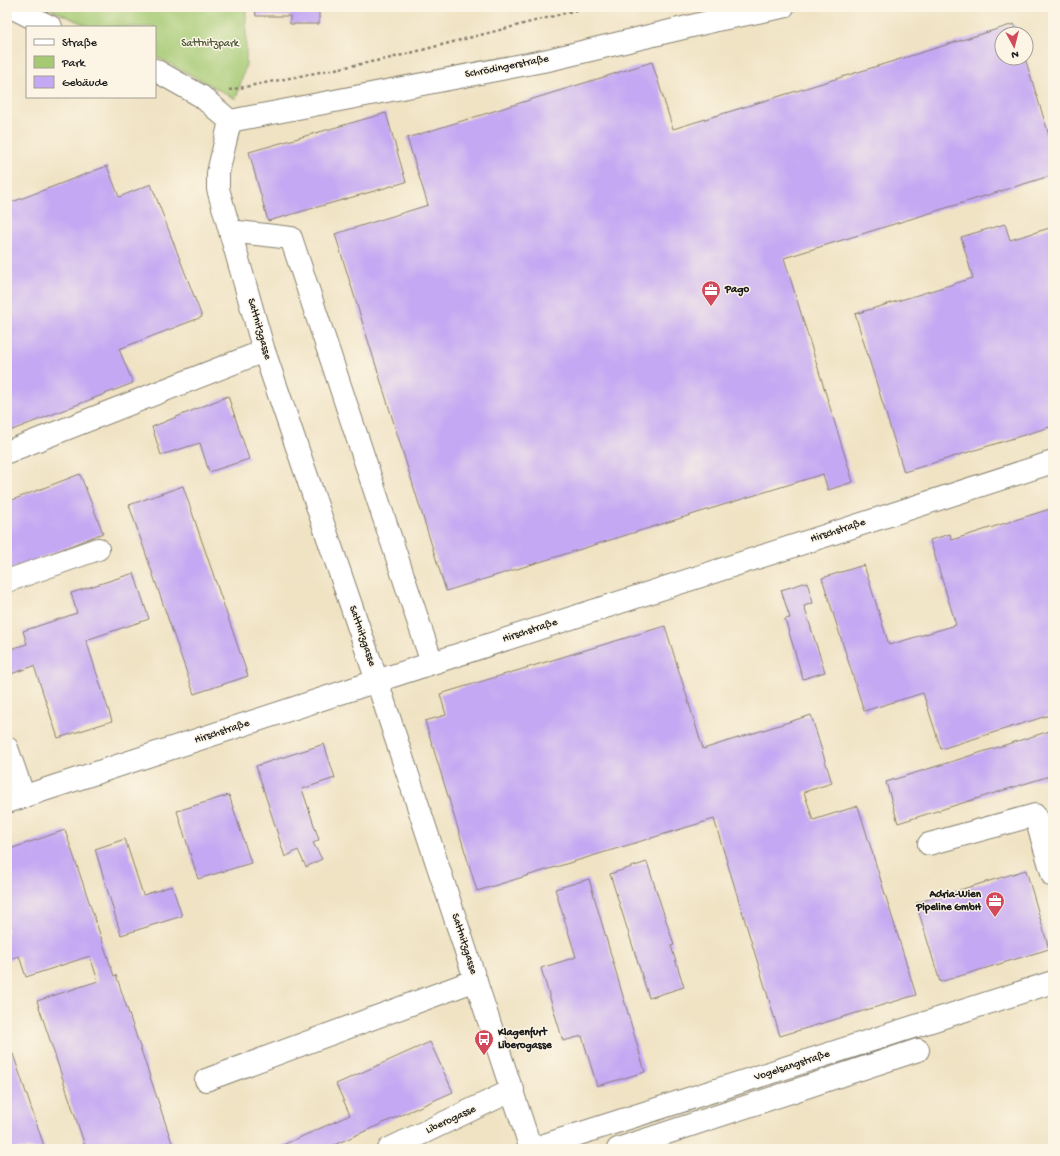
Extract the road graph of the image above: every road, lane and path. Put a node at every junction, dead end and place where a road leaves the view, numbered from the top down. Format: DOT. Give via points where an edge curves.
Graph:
graph roads {
  1 [pos="11,7"];
  2 [pos="589,7"];
  3 [pos="784,7"];
  4 [pos="49,26"];
  5 [pos="156,71"];
  6 [pos="201,96"];
  7 [pos="230,121"];
  8 [pos="230,231"];
  9 [pos="264,351"];
  10 [pos="7,452"];
  11 [pos="1053,462"];
  12 [pos="98,549"];
  13 [pos="7,581"];
  14 [pos="432,663"];
  15 [pos="377,681"];
  16 [pos="7,748"];
  17 [pos="15,800"];
  18 [pos="929,844"];
  19 [pos="1053,876"];
  20 [pos="476,980"];
  21 [pos="1053,982"];
  22 [pos="918,1050"];
  23 [pos="206,1080"];
  24 [pos="513,1090"];
  25 [pos="389,1149"];
  26 [pos="531,1149"];
  27 [pos="618,1149"];
  1 -- 4 [label="street"];
  2 -- 6 [label="path" via="391,58"];
  3 -- 7 [label="street, Schrödingerstraße" via="548,60"];
  5 -- 6 [label="street"];
  6 -- 7 [label="street"];
  7 -- 8 [label="street, Sattnitzgasse" via="218,173 218,189"];
  8 -- 9 [label="street, Sattnitzgasse"];
  8 -- 14 [label="street" via="291,238"];
  9 -- 10 [label="street"];
  9 -- 15 [label="street, Sattnitzgasse"];
  11 -- 14 [label="street, Hirschstraße"];
  12 -- 13 [label="street"];
  14 -- 15 [label="street, Hirschstraße"];
  15 -- 17 [label="street, Hirschstraße"];
  15 -- 20 [label="street, Sattnitzgasse"];
  16 -- 17 [label="street"];
  18 -- 19 [label="street" via="1035,815"];
  20 -- 23 [label="street"];
  20 -- 24 [label="street, Sattnitzgasse"];
  21 -- 26 [label="street, Vogelsangstraße"];
  22 -- 27 [label="street"];
  24 -- 25 [label="street, Liberogasse"];
  24 -- 26 [label="street, Sattnitzgasse"];
}
